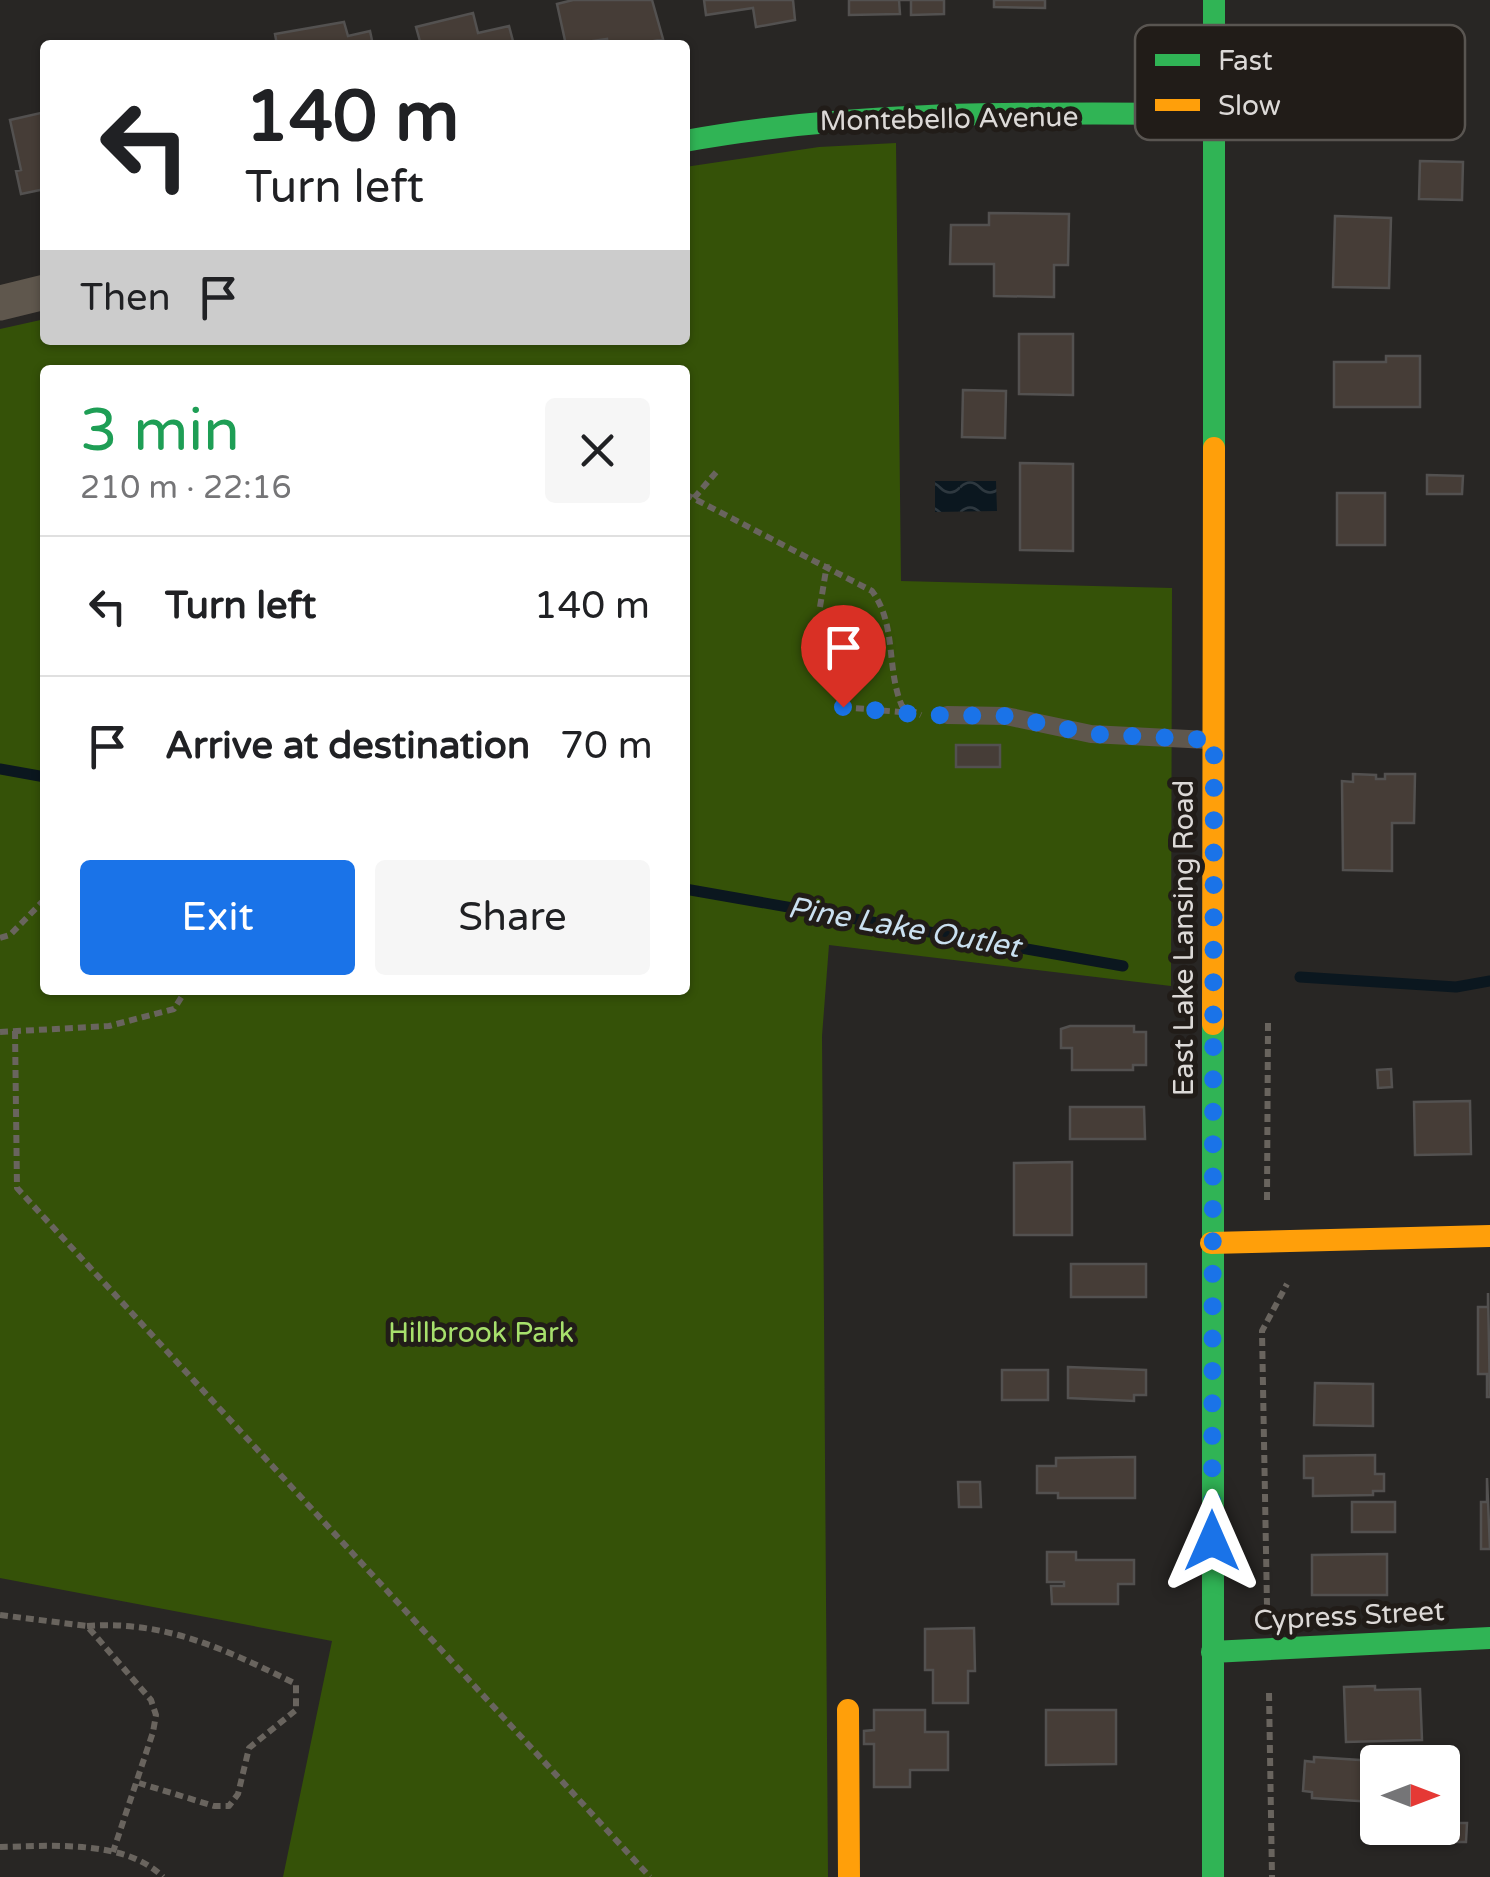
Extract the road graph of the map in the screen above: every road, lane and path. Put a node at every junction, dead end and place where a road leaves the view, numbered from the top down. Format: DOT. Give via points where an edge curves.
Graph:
graph roads {
  1 [pos="1135,115"];
  2 [pos="690,140"];
  3 [pos="1214,140"];
  4 [pos="40,293"];
  5 [pos="0,303"];
  6 [pos="718,470"];
  7 [pos="690,496"];
  8 [pos="694,498"];
  9 [pos="827,564"];
  10 [pos="820,607"];
  11 [pos="843,707"];
  12 [pos="912,713"];
  13 [pos="947,715"];
  14 [pos="1214,740"];
  15 [pos="40,905"];
  16 [pos="0,938"];
  17 [pos="183,995"];
  18 [pos="1268,1023"];
  19 [pos="15,1031"];
  20 [pos="0,1032"];
  21 [pos="1490,1236"];
  22 [pos="1276,1241"];
  23 [pos="1211,1243"];
  24 [pos="0,1615"];
  25 [pos="86,1626"];
  26 [pos="1490,1638"];
  27 [pos="1268,1650"];
  28 [pos="1212,1652"];
  29 [pos="848,1710"];
  30 [pos="139,1783"];
  31 [pos="0,1848"];
  32 [pos="113,1852"];
  33 [pos="163,1877"];
  34 [pos="650,1877"];
  35 [pos="849,1877"];
  36 [pos="1212,1877"];
  37 [pos="1272,1877"];
  1 -- 2 [label="street, Montebello Avenue" via="839,118"];
  3 -- 14 [label="street, East Lake Lansing Road"];
  4 -- 5 [label="street"];
  6 -- 8 [label="path"];
  7 -- 8 [label="path"];
  8 -- 9 [label="path"];
  9 -- 10 [label="path"];
  9 -- 12 [label="path" via="856,578 880,602 896,693"];
  11 -- 12 [label="path"];
  12 -- 13 [label="path"];
  13 -- 14 [label="lane" via="1006,716 1091,734"];
  14 -- 23 [label="street, East Lake Lansing Road"];
  15 -- 16 [label="path"];
  17 -- 19 [label="path" via="174,1008 109,1026"];
  18 -- 22 [label="path" via="1267,1207"];
  19 -- 20 [label="path"];
  19 -- 34 [label="path" via="17,1188"];
  21 -- 22 [label="street"];
  22 -- 23 [label="street"];
  22 -- 27 [label="path" via="1288,1283 1262,1332"];
  23 -- 28 [label="street, East Lake Lansing Road"];
  24 -- 25 [label="path"];
  25 -- 30 [label="path" via="151,1700 156,1715"];
  25 -- 30 [label="path" via="168,1630 296,1684 296,1710 249,1748 229,1806"];
  26 -- 27 [label="street, Cypress Street"];
  27 -- 28 [label="street, Cypress Street"];
  27 -- 37 [label="path"];
  28 -- 36 [label="street, East Lake Lansing Road"];
  29 -- 35 [label="street"];
  30 -- 32 [label="path"];
  31 -- 32 [label="path"];
  32 -- 33 [label="path"];
}
